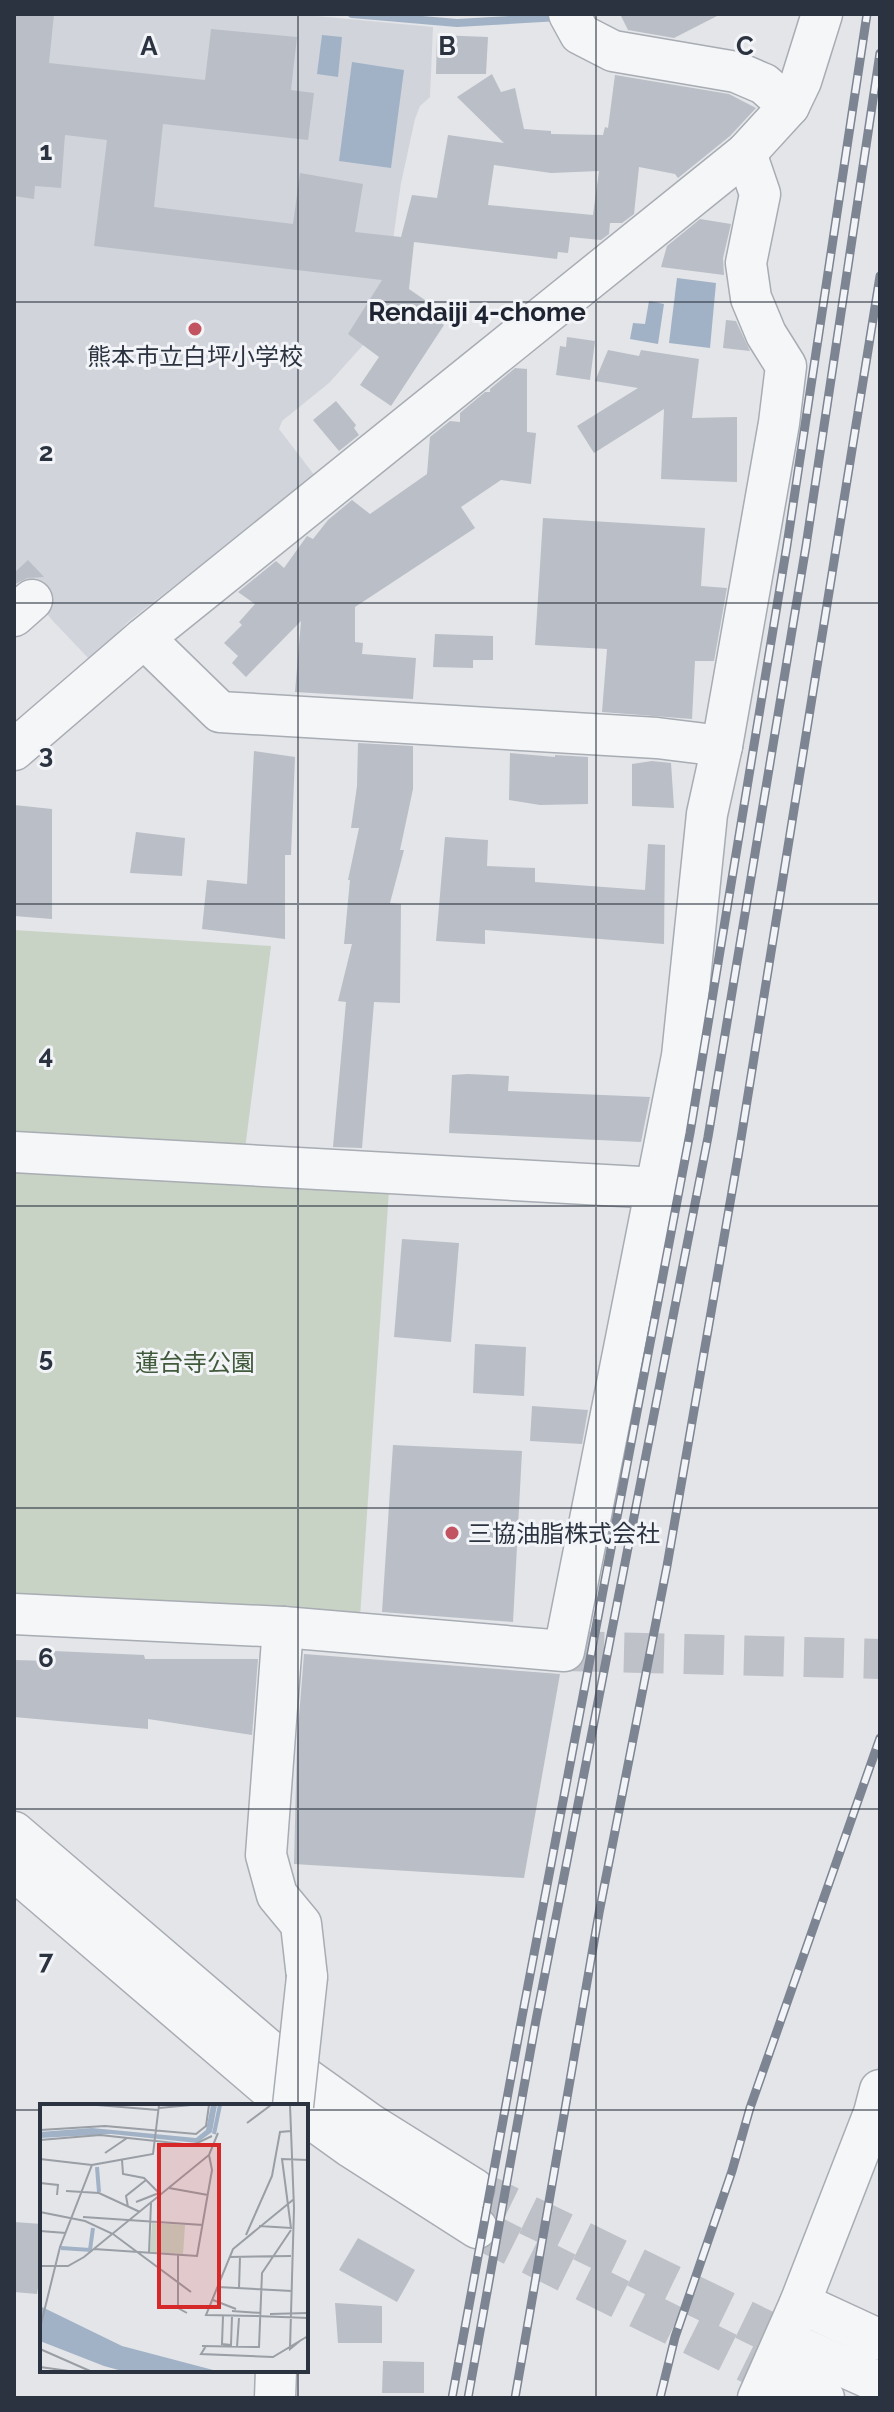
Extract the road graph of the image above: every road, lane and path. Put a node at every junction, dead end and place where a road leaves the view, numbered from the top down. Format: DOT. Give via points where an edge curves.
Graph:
graph roads {
  1 [pos="569,14"];
  2 [pos="822,14"];
  3 [pos="789,106"];
  4 [pos="746,153"];
  5 [pos="144,638"];
  6 [pos="17,743"];
  7 [pos="722,746"];
  8 [pos="14,1152"];
  9 [pos="658,1188"];
  10 [pos="14,1614"];
  11 [pos="283,1627"];
  12 [pos="14,1832"];
  13 [pos="14,1870"];
  14 [pos="290,2104"];
  15 [pos="293,2104"];
  16 [pos="878,2106"];
  17 [pos="308,2116"];
  18 [pos="474,2189"];
  19 [pos="477,2228"];
  20 [pos="800,2303"];
  21 [pos="880,2340"];
  22 [pos="276,2372"];
  23 [pos="794,2382"];
  24 [pos="880,2383"];
  25 [pos="275,2398"];
  1 -- 3 [label="street" via="580,34 613,51 736,72 764,84"];
  2 -- 3 [label="street"];
  3 -- 4 [label="street"];
  4 -- 5 [label="street"];
  4 -- 7 [label="street" via="760,194 746,263 751,298 786,366"];
  5 -- 6 [label="street"];
  5 -- 7 [label="street" via="220,712"];
  7 -- 9 [label="street" via="707,814 682,1056"];
  8 -- 9 [label="street"];
  9 -- 11 [label="street" via="564,1651"];
  10 -- 11 [label="street"];
  11 -- 15 [label="street, bridge" via="266,1855 277,1895 301,1924 307,1977"];
  12 -- 18 [label="street" via="279,2059"];
  13 -- 14 [label="street"];
  16 -- 20 [label="street"];
  17 -- 19 [label="street"];
  20 -- 21 [label="street"];
  20 -- 23 [label="street"];
  22 -- 25 [label="street"];
  23 -- 24 [label="street"];
}
